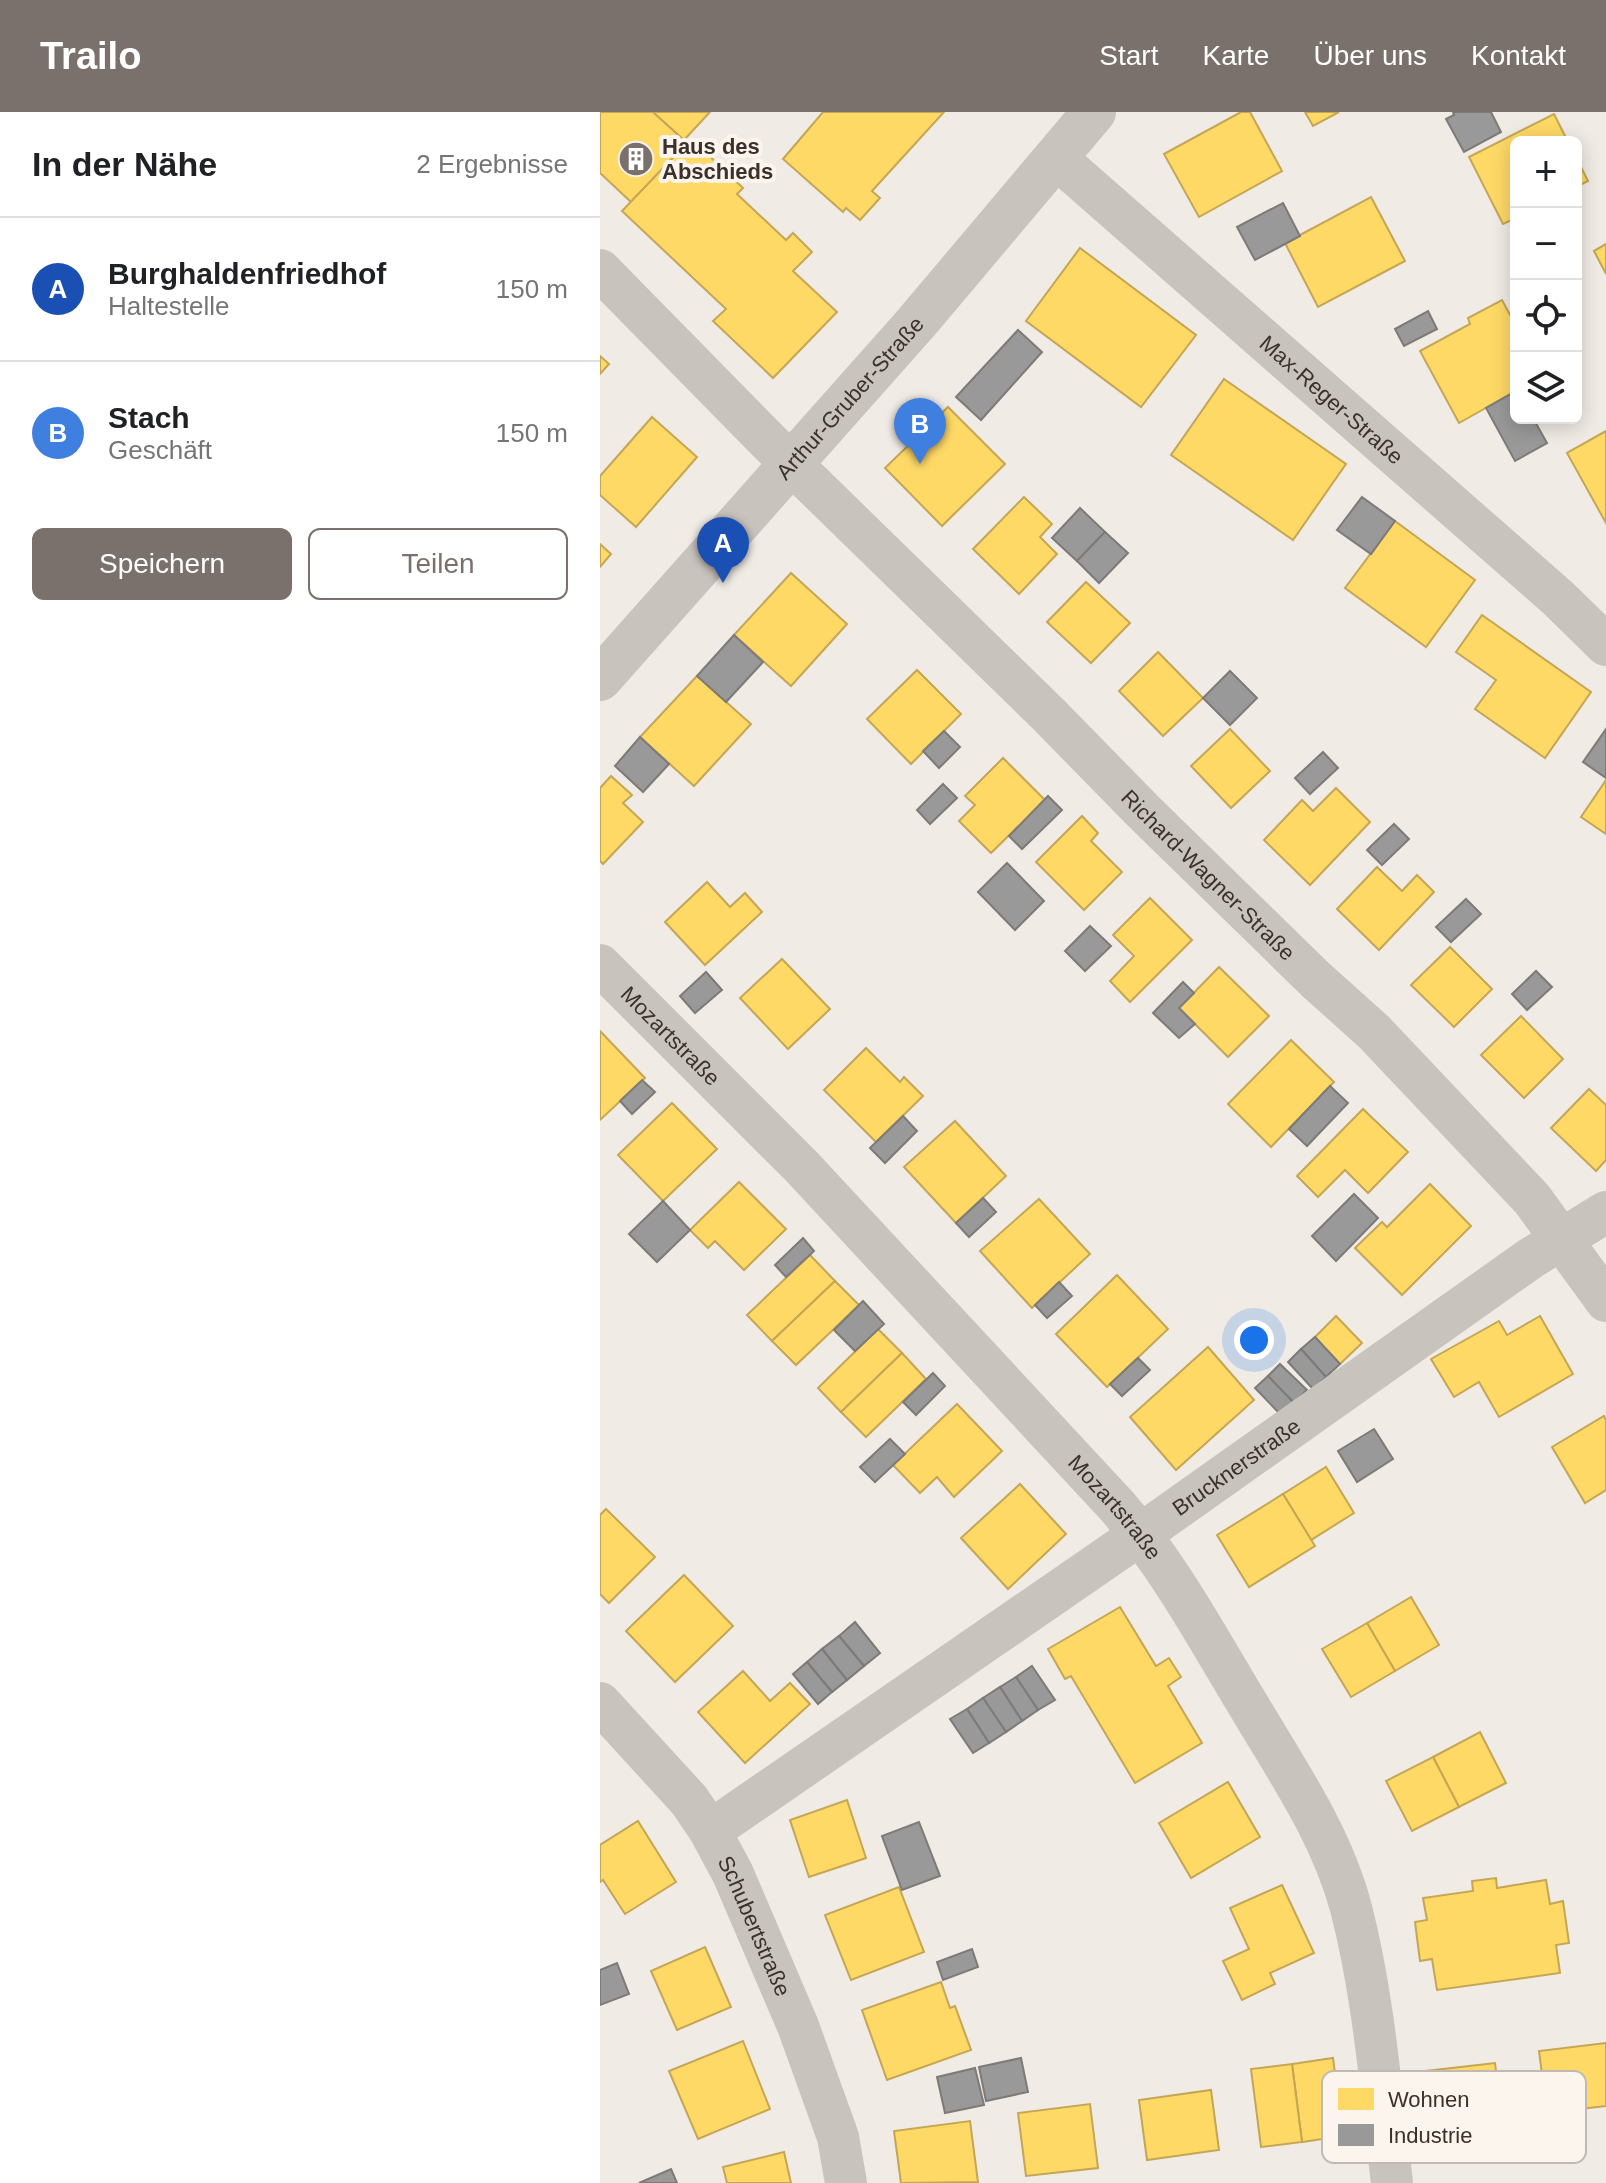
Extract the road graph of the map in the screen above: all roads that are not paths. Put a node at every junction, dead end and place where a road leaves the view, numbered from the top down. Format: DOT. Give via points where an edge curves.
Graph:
graph roads {
  1 [pos="1094,112"];
  2 [pos="1055,157"];
  3 [pos="600,270"];
  4 [pos="792,462"];
  5 [pos="1606,645"];
  6 [pos="600,679"];
  7 [pos="600,965"];
  8 [pos="1606,1212"];
  9 [pos="1561,1238"];
  10 [pos="1606,1301"];
  11 [pos="1141,1534"];
  12 [pos="600,1703"];
  13 [pos="710,1831"];
  14 [pos="1378,2071"];
  15 [pos="1389,2163"];
  16 [pos="846,2183"];
  17 [pos="1392,2183"];
  1 -- 2 [label="street, Arthur-Gruber-Straße"];
  2 -- 4 [label="street, Arthur-Gruber-Straße"];
  2 -- 5 [label="street, Max-Reger-Straße"];
  3 -- 4 [label="street, Richard-Wagner-Straße"];
  4 -- 6 [label="street, Arthur-Gruber-Straße"];
  4 -- 9 [label="street, Richard-Wagner-Straße" via="1374,1032 1532,1199"];
  7 -- 11 [label="street, Mozartstraße" via="802,1167"];
  8 -- 9 [label="street, Brucknerstraße"];
  9 -- 10 [label="street, Richard-Wagner-Straße"];
  9 -- 11 [label="street, Brucknerstraße"];
  11 -- 13 [label="street, Brucknerstraße"];
  11 -- 14 [label="street, Mozartstraße" via="1312,1813 1338,1870 1364,1966"];
  12 -- 13 [label="street, Schubertstraße" via="689,1800"];
  13 -- 16 [label="street, Schubertstraße" via="798,2026 838,2137"];
  15 -- 17 [label="street, Mozartstraße"];
}
